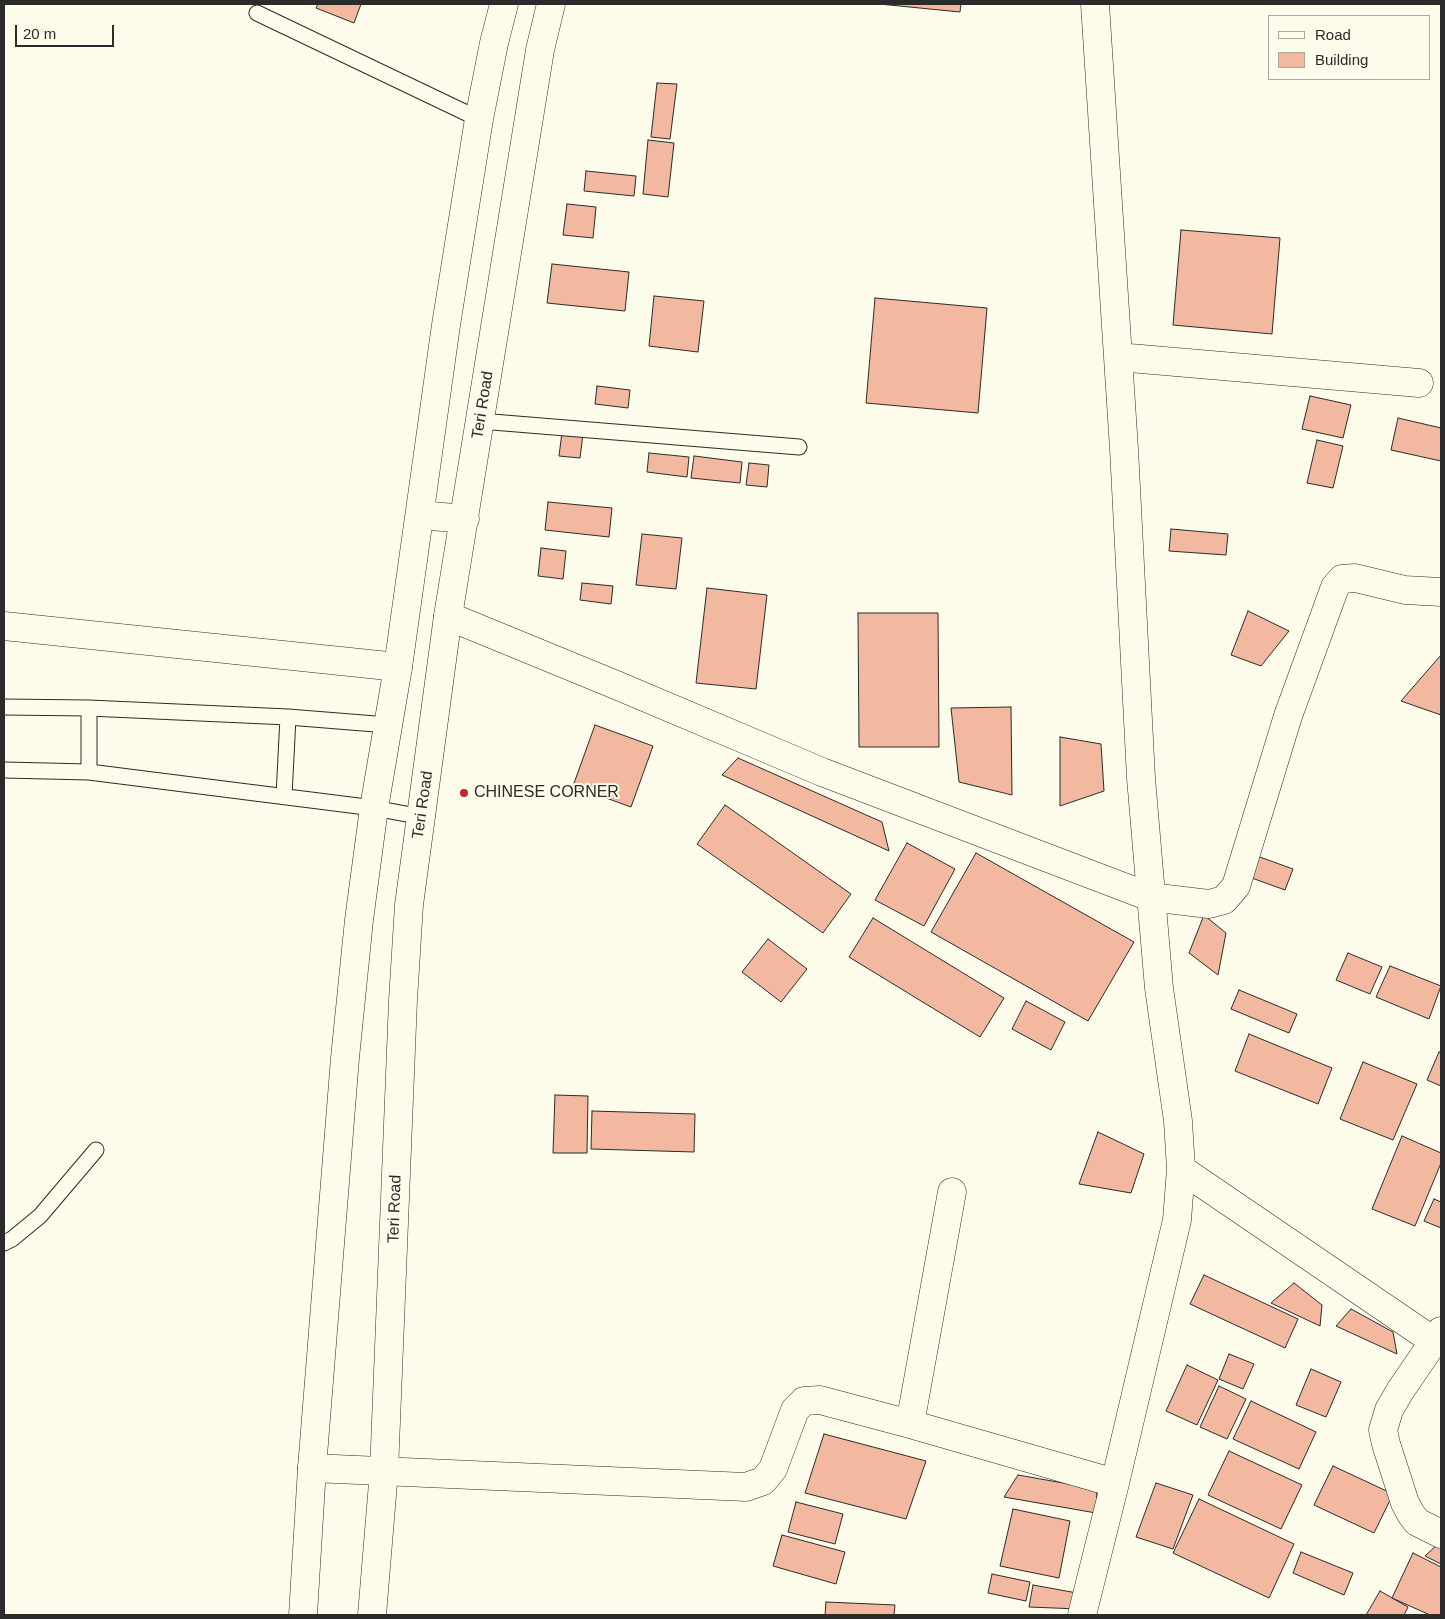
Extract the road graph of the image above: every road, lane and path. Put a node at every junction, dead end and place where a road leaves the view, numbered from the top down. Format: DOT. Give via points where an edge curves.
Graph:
graph roads {
  1 [pos="504,4"];
  2 [pos="551,4"];
  3 [pos="1095,4"];
  4 [pos="257,13"];
  5 [pos="479,119"];
  6 [pos="1118,357"];
  7 [pos="1419,383"];
  8 [pos="480,421"];
  9 [pos="799,447"];
  10 [pos="420,515"];
  11 [pos="465,519"];
  12 [pos="1441,592"];
  13 [pos="448,616"];
  14 [pos="4,626"];
  15 [pos="398,667"];
  16 [pos="4,707"];
  17 [pos="89,708"];
  18 [pos="288,718"];
  19 [pos="388,725"];
  20 [pos="4,770"];
  21 [pos="89,772"];
  22 [pos="284,796"];
  23 [pos="374,808"];
  24 [pos="422,817"];
  25 [pos="1150,897"];
  26 [pos="96,1150"];
  27 [pos="1181,1169"];
  28 [pos="952,1192"];
  29 [pos="4,1243"];
  30 [pos="1438,1336"];
  31 [pos="910,1424"];
  32 [pos="312,1468"];
  33 [pos="384,1472"];
  34 [pos="1115,1483"];
  35 [pos="1441,1534"];
  36 [pos="303,1615"];
  37 [pos="372,1615"];
  38 [pos="1082,1615"];
  1 -- 5 [label="street"];
  2 -- 8 [label="street, Teri Road" via="540,50"];
  3 -- 6 [label="street"];
  4 -- 5 [label="lane"];
  5 -- 10 [label="street"];
  6 -- 7 [label="street"];
  6 -- 25 [label="street"];
  8 -- 9 [label="lane"];
  8 -- 11 [label="street, Teri Road"];
  10 -- 11 [label="street"];
  10 -- 15 [label="street"];
  11 -- 13 [label="street, Teri Road"];
  12 -- 25 [label="street" via="1405,590 1342,578 1335,587 1288,716 1236,886 1224,900 1209,904"];
  13 -- 24 [label="street, Teri Road"];
  13 -- 25 [label="street" via="822,772"];
  14 -- 15 [label="street"];
  15 -- 19 [label="street"];
  16 -- 17 [label="lane"];
  17 -- 18 [label="lane"];
  17 -- 21 [label="lane"];
  18 -- 19 [label="lane"];
  18 -- 22 [label="lane"];
  19 -- 23 [label="street"];
  20 -- 21 [label="lane"];
  21 -- 22 [label="lane"];
  22 -- 23 [label="lane"];
  23 -- 24 [label="lane"];
  23 -- 32 [label="street" via="345,1058"];
  24 -- 33 [label="street, Teri Road" via="409,905 403,1000"];
  25 -- 27 [label="street"];
  26 -- 29 [label="lane" via="40,1216"];
  27 -- 30 [label="street"];
  27 -- 34 [label="street" via="1177,1220"];
  28 -- 31 [label="street"];
  30 -- 35 [label="street" via="1400,1391 1383,1430 1411,1514 1417,1522"];
  31 -- 33 [label="street" via="820,1400 804,1401 795,1410 773,1469 763,1481 746,1487"];
  31 -- 34 [label="street"];
  32 -- 33 [label="street"];
  32 -- 36 [label="street"];
  33 -- 37 [label="street, Teri Road"];
  34 -- 38 [label="street"];
}
